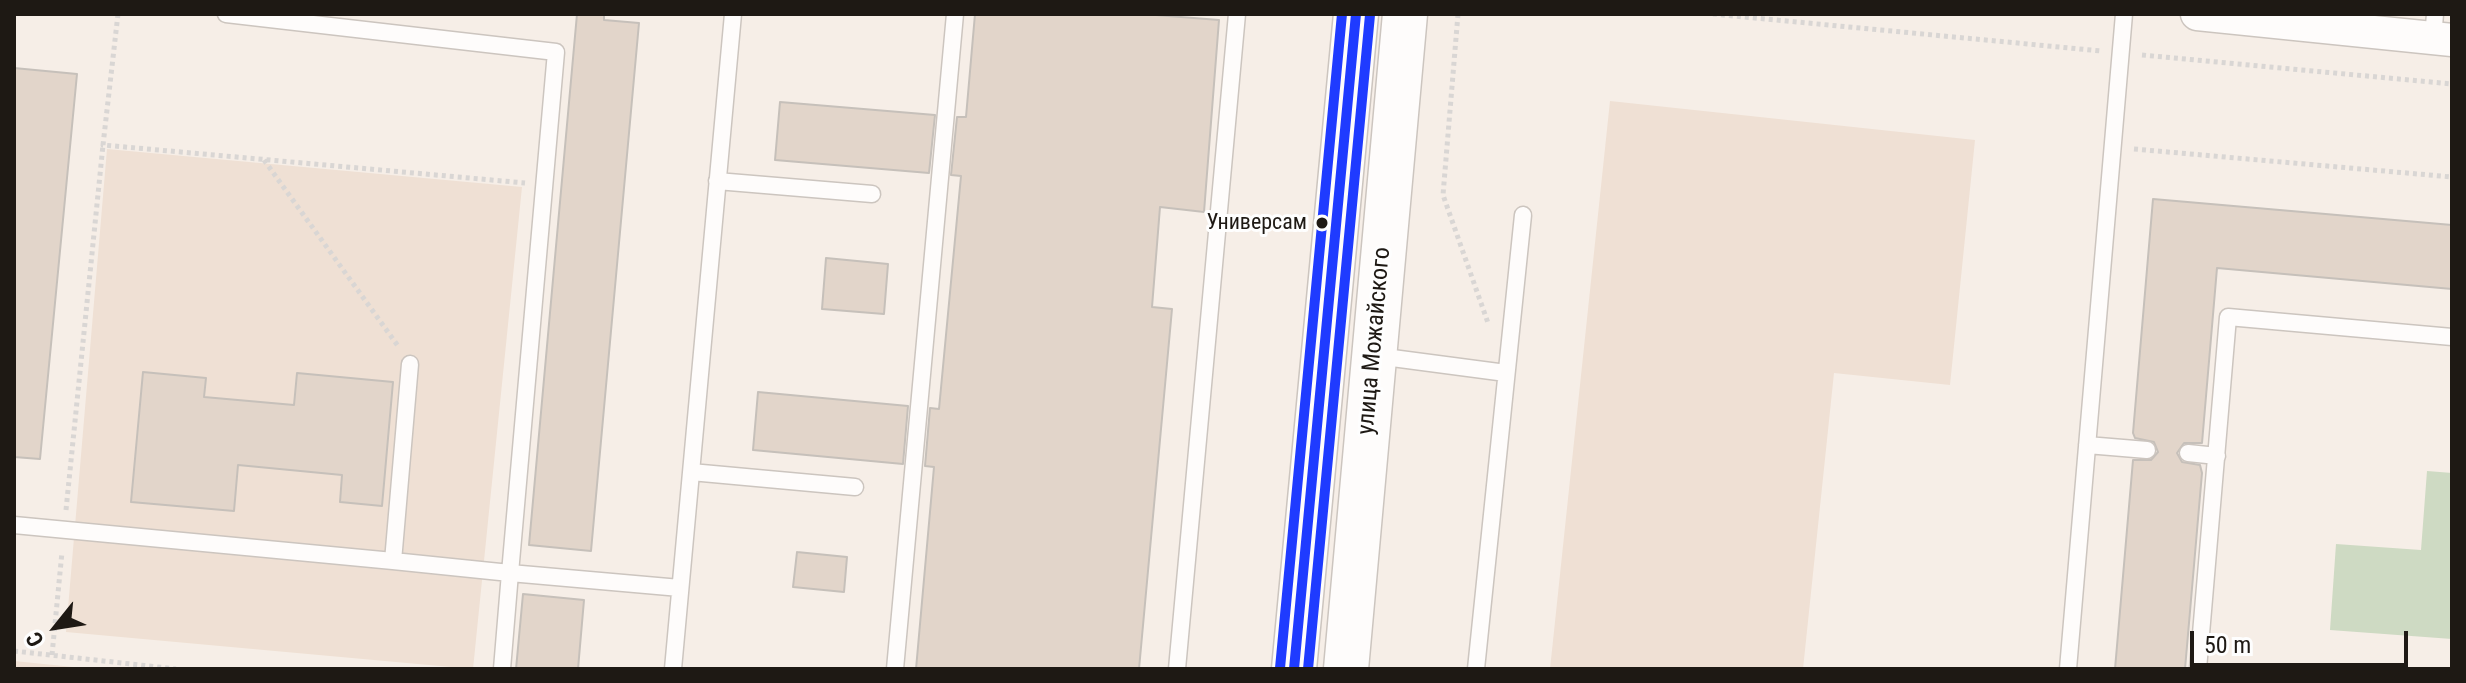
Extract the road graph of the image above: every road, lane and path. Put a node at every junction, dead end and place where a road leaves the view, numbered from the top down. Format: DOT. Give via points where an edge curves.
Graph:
graph roads {
  1 [pos="118,14"];
  2 [pos="226,14"];
  3 [pos="733,14"];
  4 [pos="955,14"];
  5 [pos="1237,14"];
  6 [pos="1356,14"];
  7 [pos="1405,14"];
  8 [pos="1458,14"];
  9 [pos="1713,14"];
  10 [pos="2124,14"];
  11 [pos="2197,14"];
  12 [pos="2440,31"];
  13 [pos="2120,53"];
  14 [pos="2452,84"];
  15 [pos="103,145"];
  16 [pos="2129,148"];
  17 [pos="263,158"];
  18 [pos="2452,177"];
  19 [pos="717,181"];
  20 [pos="545,185"];
  21 [pos="872,194"];
  22 [pos="1523,215"];
  23 [pos="2452,337"];
  24 [pos="1374,356"];
  25 [pos="410,364"];
  26 [pos="1506,373"];
  27 [pos="2087,445"];
  28 [pos="2147,450"];
  29 [pos="2188,453"];
  30 [pos="2217,456"];
  31 [pos="691,472"];
  32 [pos="855,487"];
  33 [pos="14,525"];
  34 [pos="64,530"];
  35 [pos="393,561"];
  36 [pos="510,573"];
  37 [pos="680,588"];
  38 [pos="14,651"];
  39 [pos="52,655"];
  40 [pos="176,669"];
  41 [pos="502,669"];
  42 [pos="673,669"];
  43 [pos="895,669"];
  44 [pos="1177,669"];
  45 [pos="1294,669"];
  46 [pos="1346,669"];
  47 [pos="1476,669"];
  48 [pos="2068,669"];
  49 [pos="2198,669"];
  1 -- 15 [label="path"];
  2 -- 20 [label="lane" via="556,52"];
  3 -- 19 [label="lane"];
  4 -- 43 [label="lane"];
  5 -- 44 [label="lane"];
  6 -- 45 [label="main road, улица Можайского"];
  7 -- 24 [label="main road, улица Можайского"];
  8 -- 26 [label="path" via="1443,195"];
  9 -- 13 [label="path"];
  10 -- 13 [label="lane"];
  11 -- 12 [label="street"];
  13 -- 14 [label="path"];
  13 -- 27 [label="lane"];
  15 -- 17 [label="path"];
  15 -- 34 [label="path"];
  16 -- 18 [label="path"];
  17 -- 20 [label="path"];
  17 -- 25 [label="path"];
  19 -- 21 [label="lane"];
  19 -- 31 [label="lane"];
  20 -- 36 [label="lane"];
  22 -- 26 [label="lane"];
  23 -- 30 [label="lane" via="2228,317"];
  24 -- 26 [label="lane"];
  24 -- 46 [label="main road, улица Можайского"];
  25 -- 35 [label="lane"];
  26 -- 47 [label="lane"];
  27 -- 28 [label="lane"];
  27 -- 48 [label="lane"];
  29 -- 30 [label="lane"];
  30 -- 49 [label="lane"];
  31 -- 32 [label="lane"];
  31 -- 37 [label="lane"];
  33 -- 34 [label="lane"];
  34 -- 35 [label="lane"];
  34 -- 39 [label="path"];
  35 -- 36 [label="lane"];
  36 -- 37 [label="lane"];
  36 -- 41 [label="lane"];
  37 -- 42 [label="lane"];
  38 -- 39 [label="path"];
  39 -- 40 [label="path"];
}
